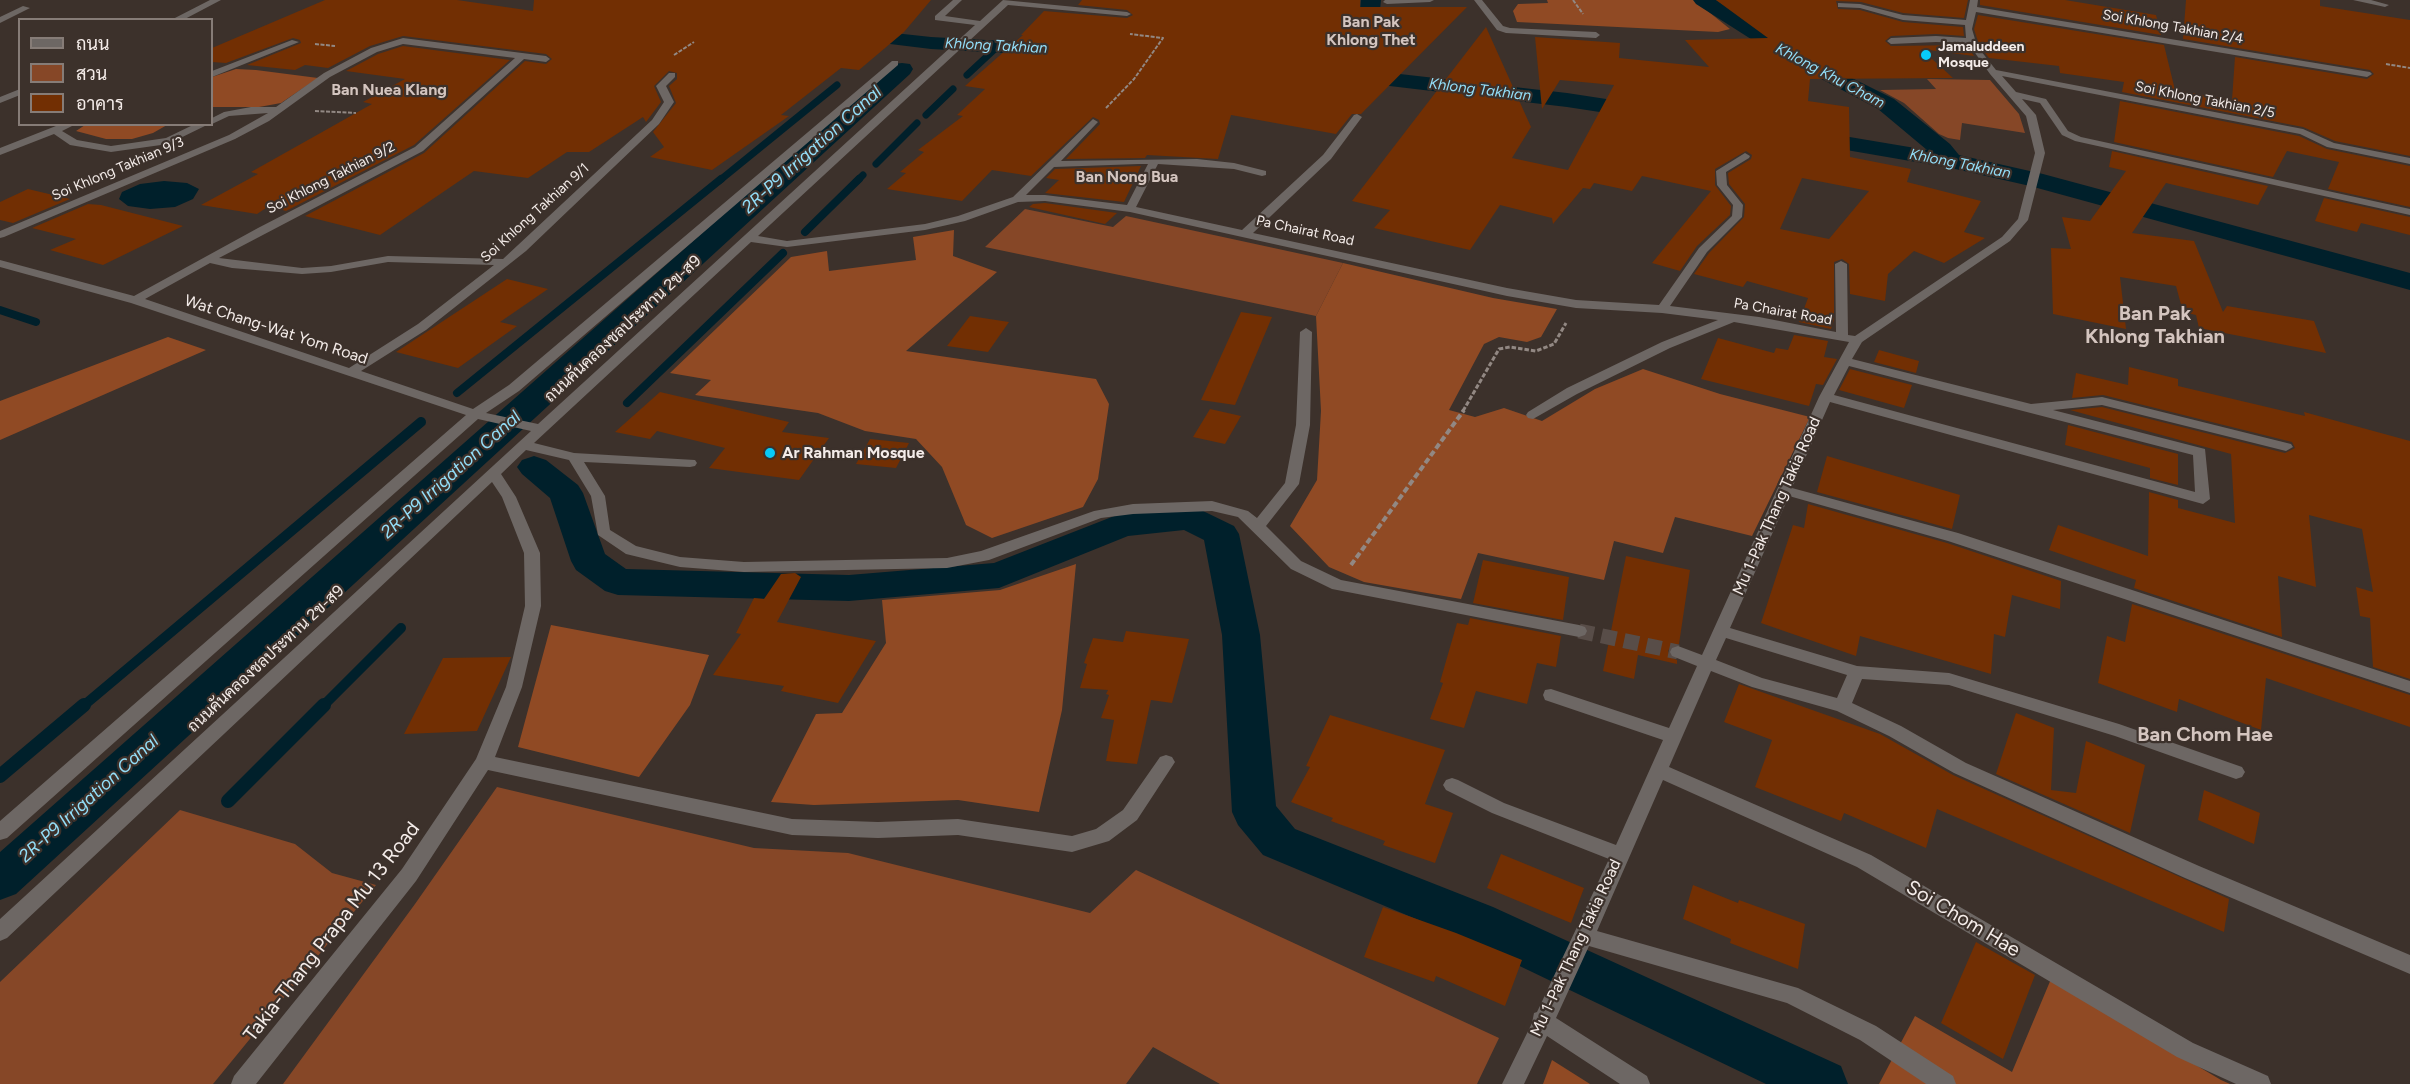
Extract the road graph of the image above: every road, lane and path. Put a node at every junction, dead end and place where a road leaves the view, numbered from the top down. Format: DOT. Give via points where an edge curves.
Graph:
graph roads {
  1 [pos="217,0"];
  2 [pos="958,0"];
  3 [pos="1430,0"];
  4 [pos="1478,0"];
  5 [pos="2357,0"];
  6 [pos="1007,1"];
  7 [pos="1388,2"];
  8 [pos="1974,4"];
  9 [pos="1841,5"];
  10 [pos="2385,5"];
  11 [pos="26,8"];
  12 [pos="1126,14"];
  13 [pos="179,18"];
  14 [pos="0,20"];
  15 [pos="1970,23"];
  16 [pos="980,27"];
  17 [pos="1596,35"];
  18 [pos="1892,41"];
  19 [pos="1972,41"];
  20 [pos="295,42"];
  21 [pos="1159,43"];
  22 [pos="522,56"];
  23 [pos="546,59"];
  24 [pos="895,63"];
  25 [pos="1993,72"];
  26 [pos="213,74"];
  27 [pos="2367,74"];
  28 [pos="672,75"];
  29 [pos="18,93"];
  30 [pos="2012,94"];
  31 [pos="0,100"];
  32 [pos="279,110"];
  33 [pos="1357,117"];
  34 [pos="213,121"];
  35 [pos="1093,122"];
  36 [pos="67,126"];
  37 [pos="200,126"];
  38 [pos="56,131"];
  39 [pos="0,152"];
  40 [pos="1745,156"];
  41 [pos="1155,161"];
  42 [pos="2410,161"];
  43 [pos="1052,164"];
  44 [pos="1262,173"];
  45 [pos="1017,199"];
  46 [pos="1130,209"];
  47 [pos="2410,212"];
  48 [pos="1246,233"];
  49 [pos="0,235"];
  50 [pos="749,238"];
  51 [pos="208,259"];
  52 [pos="505,262"];
  53 [pos="0,263"];
  54 [pos="1841,264"];
  55 [pos="135,300"];
  56 [pos="1576,304"];
  57 [pos="1662,309"];
  58 [pos="1733,318"];
  59 [pos="1306,332"];
  60 [pos="1850,339"];
  61 [pos="1845,361"];
  62 [pos="351,372"];
  63 [pos="1826,396"];
  64 [pos="2031,408"];
  65 [pos="1533,415"];
  66 [pos="483,416"];
  67 [pos="534,427"];
  68 [pos="523,445"];
  69 [pos="2286,447"];
  70 [pos="574,457"];
  71 [pos="690,463"];
  72 [pos="492,473"];
  73 [pos="1784,490"];
  74 [pos="1258,526"];
  75 [pos="1336,585"];
  76 [pos="1579,631"];
  77 [pos="1721,631"];
  78 [pos="1678,652"];
  79 [pos="1706,663"];
  80 [pos="1857,672"];
  81 [pos="2410,687"];
  82 [pos="1551,695"];
  83 [pos="1842,706"];
  84 [pos="1673,736"];
  85 [pos="484,762"];
  86 [pos="1166,762"];
  87 [pos="1658,770"];
  88 [pos="2236,772"];
  89 [pos="1452,784"];
  90 [pos="0,832"];
  91 [pos="1620,855"];
  92 [pos="0,932"];
  93 [pos="1582,940"];
  94 [pos="2410,965"];
  95 [pos="1541,1020"];
  96 [pos="242,1084"];
  97 [pos="1513,1084"];
  98 [pos="1639,1084"];
  99 [pos="1945,1084"];
  100 [pos="2260,1084"];
  1 -- 13 [label="street"];
  2 -- 16 [label="street" via="938,18"];
  3 -- 7 [label="street"];
  4 -- 17 [label="street" via="1500,28 1509,31"];
  5 -- 10 [label="street"];
  6 -- 12 [label="street"];
  6 -- 16 [label="street, ถนนคันคลองชลประทาน 2ข-ส9"];
  8 -- 15 [label="street, Mu 1-Pak Thang Takia Road"];
  8 -- 27 [label="street, Soi Khlong Takhian 2/4"];
  9 -- 15 [label="street" via="1903,17"];
  11 -- 14 [label="street"];
  15 -- 19 [label="street, Mu 1-Pak Thang Takia Road"];
  16 -- 50 [label="street, ถนนคันคลองชลประทาน 2ข-ส9"];
  18 -- 19 [label="street"];
  19 -- 25 [label="street, Mu 1-Pak Thang Takia Road"];
  20 -- 26 [label="street"];
  21 -- 35 [label="path" via="1134,79"];
  22 -- 23 [label="street"];
  22 -- 32 [label="street, Soi Khlong Takhian 9/3" via="403,41 374,50 327,75"];
  22 -- 51 [label="street, Soi Khlong Takhian 9/2" via="419,149"];
  24 -- 66 [label="street"];
  25 -- 30 [label="street, Mu 1-Pak Thang Takia Road"];
  25 -- 42 [label="street, Soi Khlong Takhian 2/5" via="2303,132 2331,145"];
  28 -- 52 [label="street, Soi Khlong Takhian 9/1" via="661,86 669,102 656,122"];
  29 -- 31 [label="street"];
  30 -- 47 [label="street" via="2043,101 2065,133 2078,139"];
  30 -- 60 [label="street, Mu 1-Pak Thang Takia Road" via="2031,115 2040,153 2023,220 2006,239"];
  32 -- 34 [label="street" via="251,110"];
  32 -- 49 [label="street, Soi Khlong Takhian 9/3" via="232,137"];
  33 -- 48 [label="street" via="1327,157"];
  35 -- 43 [label="street"];
  36 -- 38 [label="street"];
  37 -- 38 [label="street" via="168,141 111,149 74,143"];
  38 -- 39 [label="street"];
  40 -- 57 [label="street" via="1721,171 1722,186 1738,205 1737,217 1703,250"];
  41 -- 43 [label="street"];
  41 -- 44 [label="street" via="1234,166"];
  41 -- 46 [label="street"];
  43 -- 45 [label="street"];
  45 -- 46 [label="street, Pa Chairat Road" via="1045,198"];
  45 -- 50 [label="street, Pa Chairat Road" via="925,227 787,244"];
  46 -- 48 [label="street, Pa Chairat Road"];
  48 -- 56 [label="street, Pa Chairat Road"];
  50 -- 67 [label="street, ถนนคันคลองชลประทาน 2ข-ส9"];
  51 -- 52 [label="street" via="302,271 387,259"];
  51 -- 55 [label="street, Soi Khlong Takhian 9/2"];
  52 -- 62 [label="street, Soi Khlong Takhian 9/1" via="422,327"];
  53 -- 55 [label="street, Wat Chang-Wat Yom Road"];
  54 -- 60 [label="street"];
  55 -- 62 [label="street, Wat Chang-Wat Yom Road"];
  56 -- 57 [label="street, Pa Chairat Road"];
  56 -- 75 [label="path" via="1554,344 1536,351 1499,349 1466,407"];
  57 -- 58 [label="street, Pa Chairat Road"];
  58 -- 60 [label="street, Pa Chairat Road"];
  58 -- 65 [label="street" via="1666,345 1572,391"];
  59 -- 74 [label="street" via="1303,425 1292,484"];
  60 -- 61 [label="street, Mu 1-Pak Thang Takia Road"];
  61 -- 63 [label="street, Mu 1-Pak Thang Takia Road"];
  61 -- 64 [label="street"];
  62 -- 66 [label="street, Wat Chang-Wat Yom Road"];
  63 -- 64 [label="street" via="2203,499 2200,452"];
  63 -- 73 [label="street, Mu 1-Pak Thang Takia Road"];
  64 -- 69 [label="street" via="2102,401"];
  66 -- 67 [label="street, Wat Chang-Wat Yom Road"];
  66 -- 90 [label="street"];
  67 -- 68 [label="street, ถนนคันคลองชลประทาน 2ข-ส9"];
  68 -- 70 [label="street"];
  68 -- 72 [label="street, ถนนคันคลองชลประทาน 2ข-ส9"];
  70 -- 71 [label="street"];
  70 -- 74 [label="street" via="598,496 603,532 630,550 680,562 744,567 947,563 984,556 1099,514 1132,509 1212,506 1243,514"];
  72 -- 85 [label="street, Takia-Thang Prapa Mu 13 Road" via="509,497 532,553 533,606 514,687"];
  72 -- 92 [label="street, ถนนคันคลองชลประทาน 2ข-ส9"];
  73 -- 77 [label="street, Mu 1-Pak Thang Takia Road"];
  73 -- 81 [label="street" via="1953,537"];
  74 -- 75 [label="street" via="1296,565"];
  75 -- 76 [label="street"];
  77 -- 79 [label="street, Mu 1-Pak Thang Takia Road"];
  77 -- 80 [label="street"];
  78 -- 79 [label="street"];
  79 -- 83 [label="street" via="1758,683"];
  79 -- 84 [label="street, Mu 1-Pak Thang Takia Road"];
  80 -- 83 [label="street"];
  80 -- 88 [label="street" via="1950,679"];
  82 -- 84 [label="street"];
  83 -- 94 [label="street" via="1971,772"];
  84 -- 87 [label="street, Mu 1-Pak Thang Takia Road"];
  85 -- 86 [label="street" via="792,827 958,827 1072,844 1102,835 1130,815"];
  85 -- 96 [label="street, Takia-Thang Prapa Mu 13 Road" via="409,875"];
  87 -- 91 [label="street, Mu 1-Pak Thang Takia Road"];
  87 -- 100 [label="street, Soi Chom Hae" via="1864,861 2185,1050"];
  89 -- 91 [label="street" via="1498,808"];
  91 -- 93 [label="street, Mu 1-Pak Thang Takia Road"];
  93 -- 95 [label="street, Mu 1-Pak Thang Takia Road"];
  93 -- 99 [label="street" via="1791,995 1868,1033"];
  95 -- 97 [label="street, Mu 1-Pak Thang Takia Road"];
  95 -- 98 [label="street"];
}
